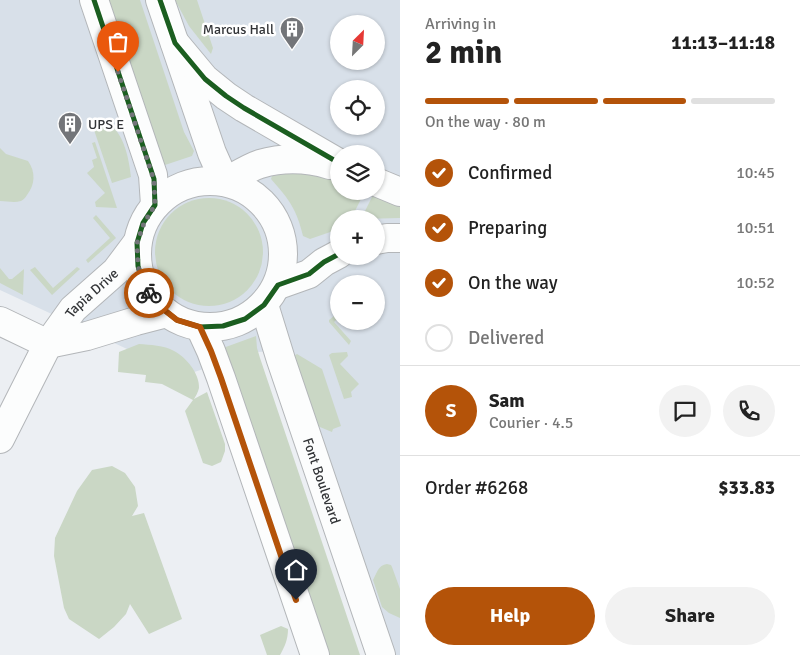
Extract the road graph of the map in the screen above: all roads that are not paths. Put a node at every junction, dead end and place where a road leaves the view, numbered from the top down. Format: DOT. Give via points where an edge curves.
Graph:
graph roads {
  1 [pos="94,0"];
  2 [pos="160,0"];
  3 [pos="175,43"];
  4 [pos="330,158"];
  5 [pos="330,165"];
  6 [pos="225,182"];
  7 [pos="385,186"];
  8 [pos="400,192"];
  9 [pos="155,205"];
  10 [pos="385,238"];
  11 [pos="400,238"];
  12 [pos="137,243"];
  13 [pos="330,259"];
  14 [pos="271,295"];
  15 [pos="168,313"];
  16 [pos="0,321"];
  17 [pos="200,327"];
  18 [pos="48,344"];
  19 [pos="0,439"];
  20 [pos="315,655"];
  21 [pos="381,655"];
  1 -- 9 [label="street" via="152,175"];
  2 -- 3 [label="street"];
  3 -- 4 [label="street" via="204,79 226,96"];
  3 -- 6 [label="street"];
  5 -- 6 [label="street" via="316,160 284,158 259,164"];
  6 -- 9 [label="street" via="192,182 172,191"];
  6 -- 14 [label="street" via="254,194 272,212 282,236 284,261"];
  7 -- 8 [label="street"];
  9 -- 12 [label="street"];
  10 -- 11 [label="street"];
  12 -- 15 [label="street" via="138,266 144,287"];
  12 -- 18 [label="street, Tapia Drive" via="116,271 73,309"];
  13 -- 14 [label="street"];
  14 -- 17 [label="street" via="245,319 223,326"];
  14 -- 21 [label="street, Font Boulevard" via="281,360"];
  15 -- 17 [label="street" via="177,320"];
  15 -- 18 [label="street, Tapia Drive"];
  16 -- 18 [label="street"];
  17 -- 20 [label="street" via="221,378"];
  18 -- 19 [label="street, Tapia Drive"];
}
